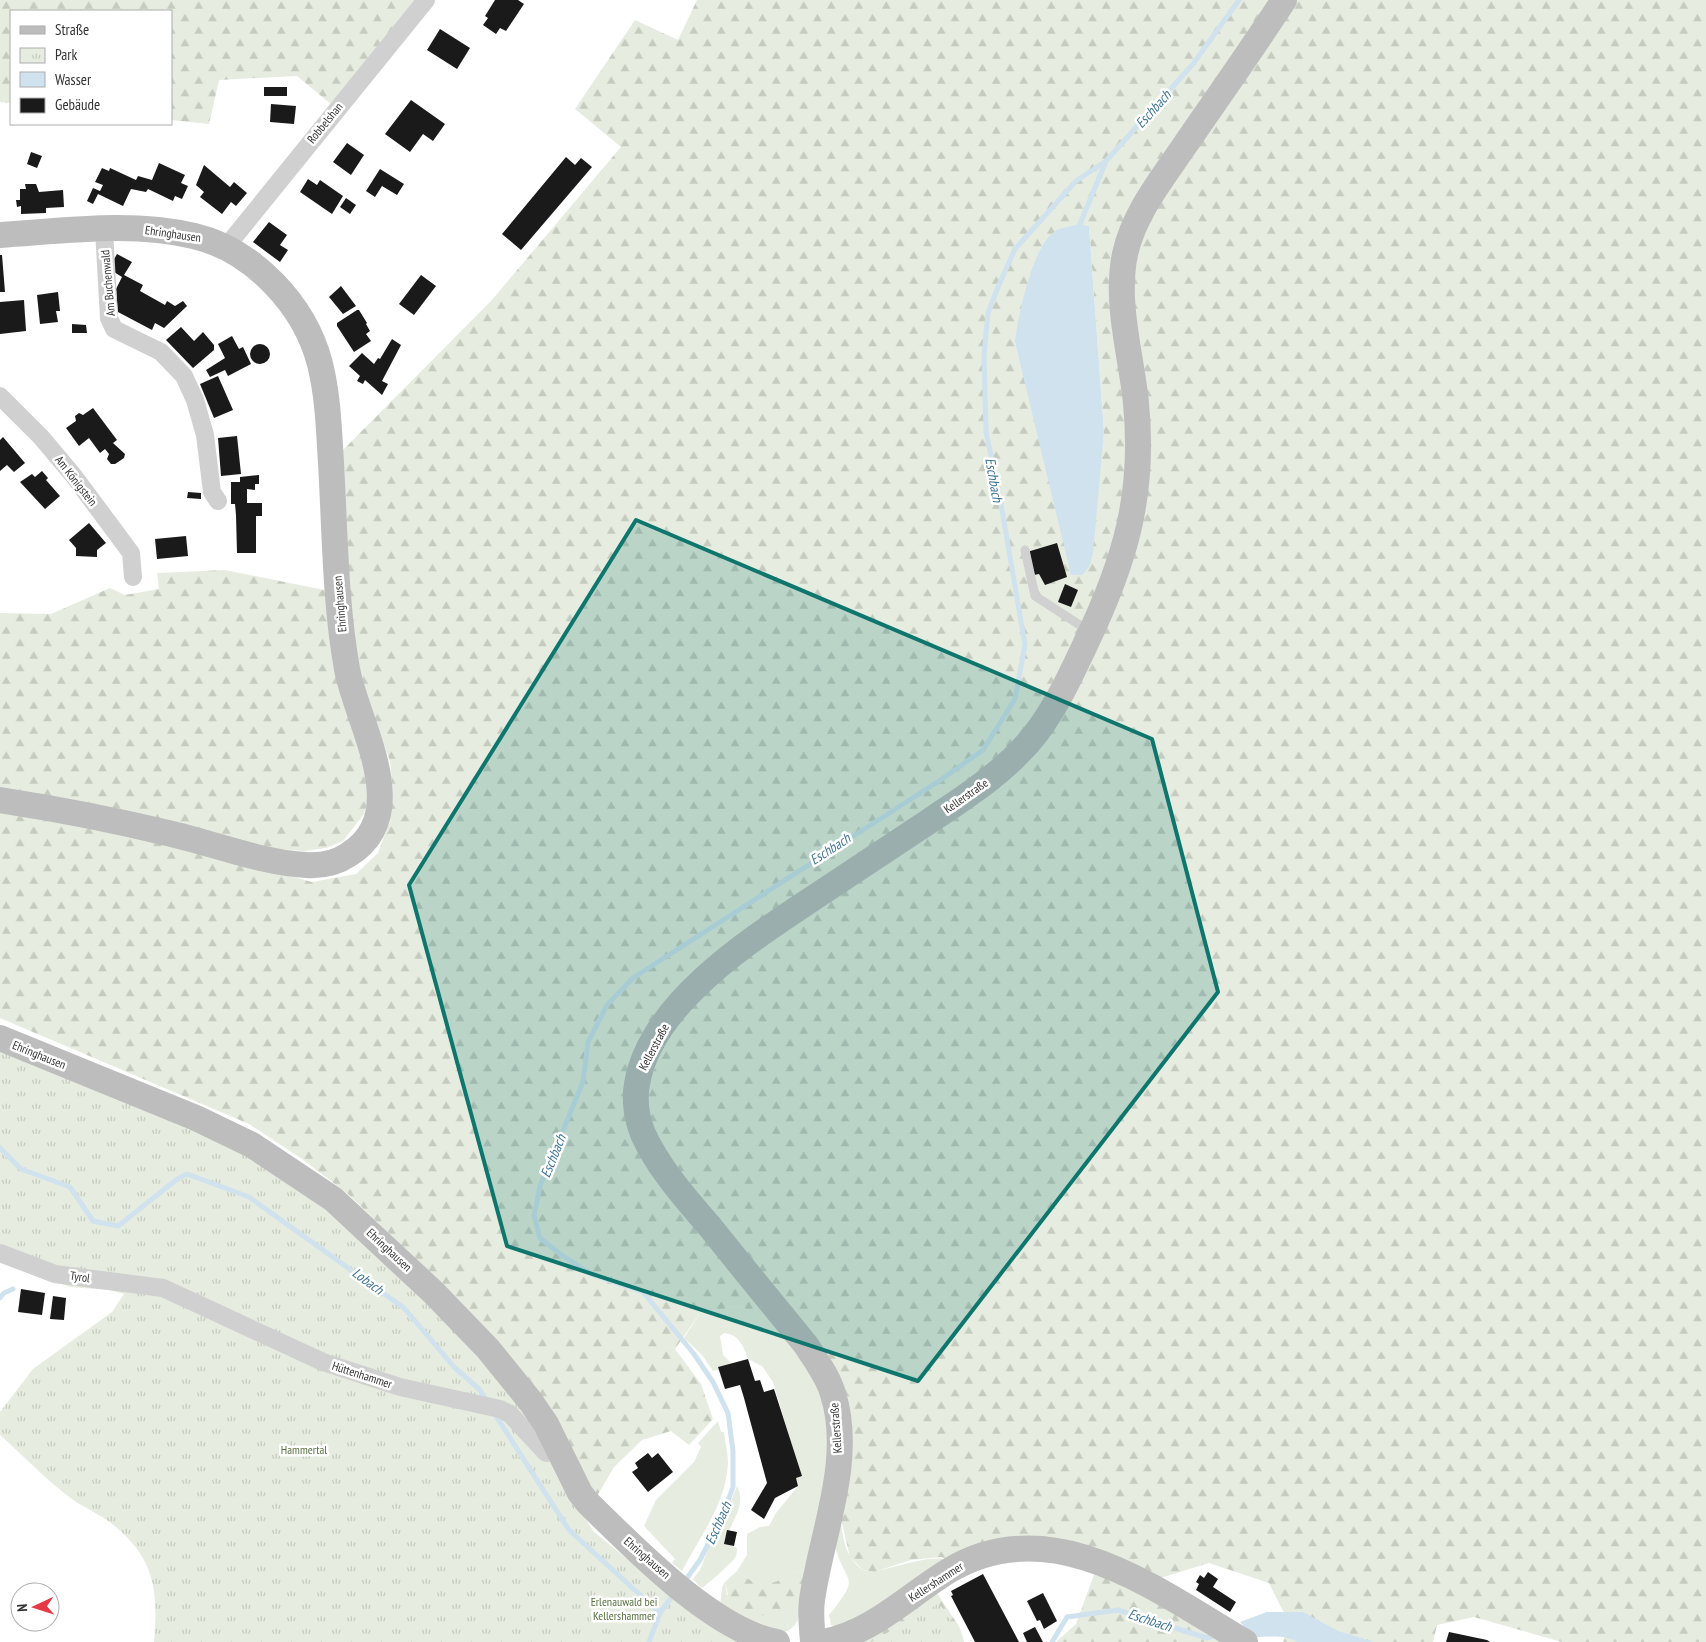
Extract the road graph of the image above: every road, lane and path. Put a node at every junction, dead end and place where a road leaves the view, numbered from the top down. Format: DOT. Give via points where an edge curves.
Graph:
graph roads {
  1 [pos="426,0"];
  2 [pos="1284,0"];
  3 [pos="104,230"];
  4 [pos="0,235"];
  5 [pos="226,247"];
  6 [pos="0,396"];
  7 [pos="218,501"];
  8 [pos="1025,550"];
  9 [pos="133,577"];
  10 [pos="1091,632"];
  11 [pos="0,800"];
  12 [pos="0,1038"];
  13 [pos="0,1253"];
  14 [pos="163,1288"];
  15 [pos="557,1450"];
  16 [pos="777,1642"];
  17 [pos="813,1642"];
  18 [pos="823,1642"];
  19 [pos="1245,1642"];
  1 -- 5 [label="street, Robbelshan"];
  2 -- 10 [label="main road, Kellerstraße" via="1146,203 1128,244 1122,294 1136,403 1136,494 1123,553"];
  3 -- 4 [label="main road, Ehringhausen"];
  3 -- 5 [label="main road, Ehringhausen" via="178,233"];
  3 -- 7 [label="street, Am Buchenwald" via="109,318 114,329 155,348 184,376 201,420 212,492"];
  5 -- 11 [label="main road, Ehringhausen" via="280,290 304,326 320,363 328,423 346,661 379,780 374,823 365,840 348,856 309,865 122,822"];
  6 -- 9 [label="street, Am Königstein" via="73,475 131,553"];
  8 -- 10 [label="lane" via="1035,596"];
  10 -- 17 [label="main road, Kellerstraße" via="1044,721 1014,759 965,797 770,927 730,958 677,1007 654,1041 638,1076 639,1123 657,1160 806,1345 820,1365 833,1394 838,1424 837,1473 812,1598"];
  12 -- 15 [label="main road, Ehringhausen" via="196,1118 252,1145 333,1199 488,1349 531,1402 546,1424"];
  13 -- 14 [label="street, Tyrol" via="55,1274"];
  14 -- 15 [label="street, Hüttenhammer" via="324,1362 400,1387 510,1414 546,1452"];
  15 -- 16 [label="main road, Ehringhausen" via="588,1503 679,1586 738,1629"];
  18 -- 19 [label="main road, Kellershammer" via="863,1629 950,1570 987,1554 1017,1548 1087,1556 1117,1568"];
}
